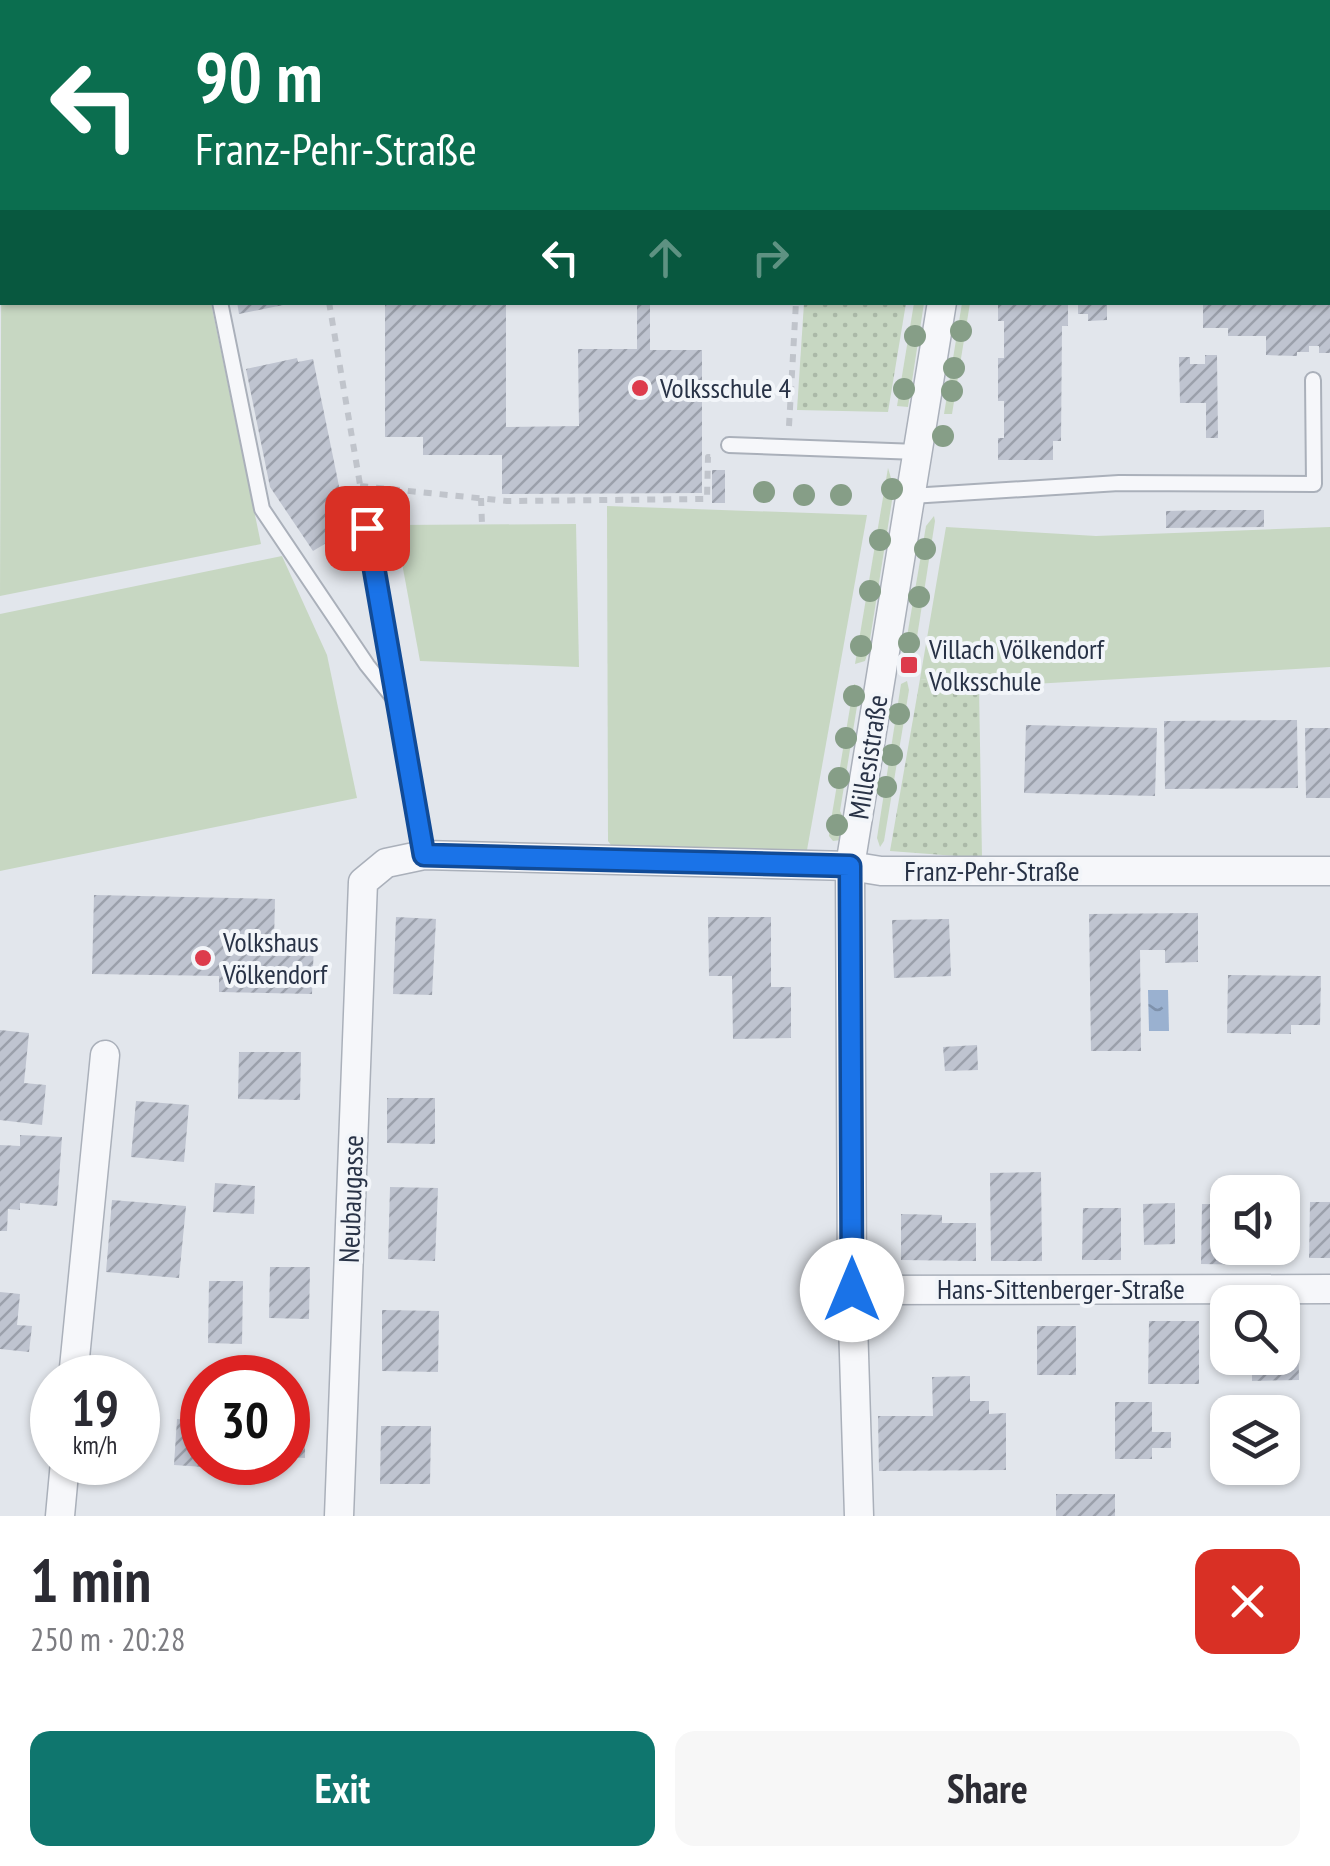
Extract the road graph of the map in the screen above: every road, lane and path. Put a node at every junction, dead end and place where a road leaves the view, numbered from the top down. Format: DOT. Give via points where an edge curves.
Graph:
graph roads {
  1 [pos="221,305"];
  2 [pos="329,305"];
  3 [pos="796,305"];
  4 [pos="942,305"];
  5 [pos="1313,380"];
  6 [pos="729,445"];
  7 [pos="787,448"];
  8 [pos="918,452"];
  9 [pos="360,486"];
  10 [pos="911,496"];
  11 [pos="480,498"];
  12 [pos="482,524"];
  13 [pos="367,528"];
  14 [pos="395,700"];
  15 [pos="424,855"];
  16 [pos="850,866"];
  17 [pos="1330,871"];
  18 [pos="363,882"];
  19 [pos="105,1056"];
  20 [pos="1330,1289"];
  21 [pos="852,1290"];
  22 [pos="76,1355"];
  23 [pos="63,1485"];
  24 [pos="60,1516"];
  25 [pos="339,1516"];
  26 [pos="859,1516"];
  1 -- 14 [label="lane" via="262,509"];
  2 -- 9 [label="path"];
  3 -- 7 [label="path"];
  4 -- 8 [label="street, Millesistraße"];
  5 -- 10 [label="lane" via="1314,484 1119,483"];
  6 -- 7 [label="lane"];
  6 -- 11 [label="path" via="719,457 708,457 706,498"];
  7 -- 8 [label="lane"];
  8 -- 10 [label="street, Millesistraße"];
  9 -- 11 [label="path"];
  9 -- 13 [label="path"];
  10 -- 16 [label="street, Millesistraße"];
  11 -- 12 [label="path"];
  13 -- 14 [label="lane"];
  14 -- 15 [label="lane"];
  15 -- 16 [label="street, Franz-Pehr-Straße"];
  15 -- 18 [label="street, Franz-Pehr-Straße" via="386,863"];
  16 -- 17 [label="street, Franz-Pehr-Straße" via="881,872"];
  16 -- 21 [label="street, Millesistraße"];
  18 -- 25 [label="street, Neubaugasse"];
  19 -- 22 [label="street"];
  20 -- 21 [label="street, Hans-Sittenberger-Straße"];
  21 -- 26 [label="street, Millesistraße"];
  23 -- 24 [label="street"];
}
